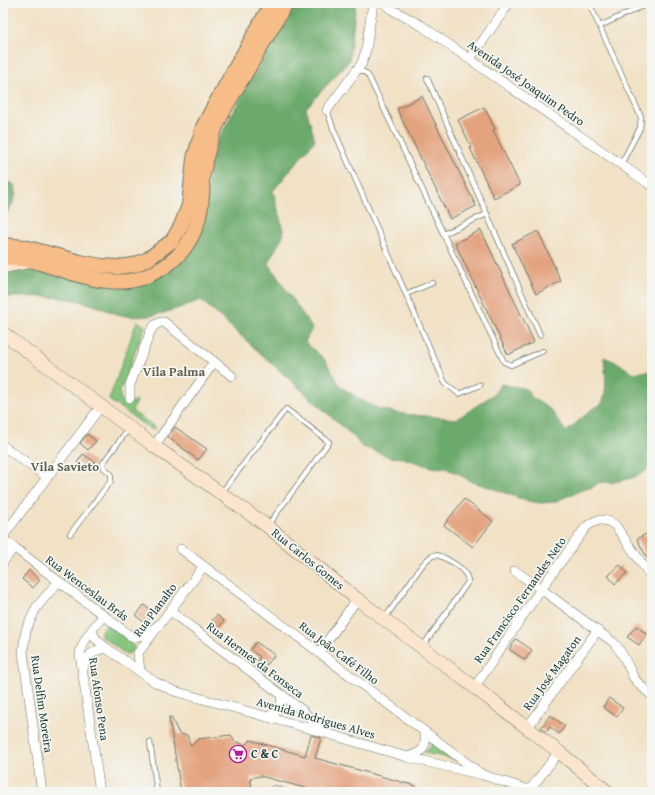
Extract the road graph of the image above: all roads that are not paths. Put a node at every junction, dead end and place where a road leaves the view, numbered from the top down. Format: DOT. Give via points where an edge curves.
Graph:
graph roads {
  1 [pos="272,3"];
  2 [pos="286,3"];
  3 [pos="373,3"];
  4 [pos="384,3"];
  5 [pos="509,3"];
  6 [pos="589,3"];
  7 [pos="649,3"];
  8 [pos="600,26"];
  9 [pos="470,59"];
  10 [pos="358,70"];
  11 [pos="427,78"];
  12 [pos="327,110"];
  13 [pos="620,164"];
  14 [pos="652,186"];
  15 [pos="487,214"];
  16 [pos="443,234"];
  17 [pos="3,245"];
  18 [pos="3,257"];
  19 [pos="32,261"];
  20 [pos="3,267"];
  21 [pos="432,283"];
  22 [pos="406,294"];
  23 [pos="3,332"];
  24 [pos="540,335"];
  25 [pos="542,351"];
  26 [pos="214,362"];
  27 [pos="232,376"];
  28 [pos="480,385"];
  29 [pos="130,398"];
  30 [pos="101,406"];
  31 [pos="130,427"];
  32 [pos="3,446"];
  33 [pos="154,446"];
  34 [pos="47,477"];
  35 [pos="220,494"];
  36 [pos="267,526"];
  37 [pos="70,534"];
  38 [pos="3,537"];
  39 [pos="14,547"];
  40 [pos="180,549"];
  41 [pos="3,562"];
  42 [pos="203,567"];
  43 [pos="515,571"];
  44 [pos="652,578"];
  45 [pos="58,582"];
  46 [pos="541,589"];
  47 [pos="357,599"];
  48 [pos="170,611"];
  49 [pos="103,616"];
  50 [pos="384,619"];
  51 [pos="160,624"];
  52 [pos="92,631"];
  53 [pos="597,631"];
  54 [pos="132,637"];
  55 [pos="422,647"];
  56 [pos="106,648"];
  57 [pos="138,653"];
  58 [pos="319,653"];
  59 [pos="123,660"];
  60 [pos="83,671"];
  61 [pos="140,672"];
  62 [pos="474,688"];
  63 [pos="281,694"];
  64 [pos="652,696"];
  65 [pos="267,717"];
  66 [pos="527,728"];
  67 [pos="322,732"];
  68 [pos="425,732"];
  69 [pos="150,742"];
  70 [pos="559,752"];
  71 [pos="407,757"];
  72 [pos="483,775"];
  73 [pos="652,786"];
  74 [pos="529,791"];
  75 [pos="42,792"];
  76 [pos="100,792"];
  77 [pos="158,792"];
  78 [pos="270,792"];
  79 [pos="286,792"];
  80 [pos="608,792"];
  81 [pos="648,792"];
  1 -- 17 [label="main road" via="203,127 194,159 189,205 182,226 172,241 160,252 148,260 118,267 80,262 24,247"];
  2 -- 19 [label="main road" via="216,127 206,158 198,220 184,249 171,262 152,274 126,282 102,280"];
  3 -- 10 [label="street" via="366,50"];
  4 -- 9 [label="street, Avenida José Joaquim Pedro"];
  5 -- 9 [label="street"];
  6 -- 8 [label="lane"];
  7 -- 8 [label="lane"];
  8 -- 13 [label="lane" via="641,117 640,128"];
  9 -- 13 [label="street, Avenida José Joaquim Pedro"];
  10 -- 12 [label="street"];
  10 -- 16 [label="lane" via="369,77"];
  11 -- 15 [label="lane"];
  12 -- 22 [label="lane"];
  13 -- 14 [label="street, Avenida José Joaquim Pedro"];
  15 -- 16 [label="lane"];
  15 -- 24 [label="lane"];
  16 -- 25 [label="lane" via="504,362 511,365"];
  18 -- 19 [label="main road"];
  19 -- 20 [label="main road"];
  21 -- 22 [label="lane"];
  22 -- 28 [label="lane" via="445,382 459,394"];
  23 -- 30 [label="main road, Rua Carlos Gomes"];
  26 -- 27 [label="street"];
  26 -- 29 [label="street" via="164,322 158,322 151,330 130,385"];
  26 -- 33 [label="street"];
  30 -- 31 [label="main road, Rua Carlos Gomes"];
  30 -- 34 [label="street"];
  31 -- 33 [label="main road, Rua Carlos Gomes"];
  31 -- 37 [label="lane" via="103,463 104,468 111,474 111,481"];
  32 -- 34 [label="street"];
  33 -- 35 [label="main road, Rua Carlos Gomes"];
  34 -- 38 [label="street"];
  35 -- 36 [label="main road, Rua Carlos Gomes"];
  35 -- 36 [label="lane" via="286,409 329,442"];
  36 -- 47 [label="main road, Rua Carlos Gomes"];
  38 -- 39 [label="street, Rua Wenceslau Brás"];
  39 -- 41 [label="street"];
  39 -- 45 [label="street, Rua Wenceslau Brás"];
  40 -- 42 [label="street, Rua João Café Filho"];
  42 -- 48 [label="street, Rua Planalto"];
  42 -- 58 [label="street, Rua João Café Filho"];
  43 -- 46 [label="street"];
  44 -- 46 [label="street, Rua Francisco Fernandes Neto" via="615,524 601,519 586,526"];
  45 -- 49 [label="street, Rua Wenceslau Brás"];
  45 -- 75 [label="street, Rua Delfim Moreira" via="36,608 26,630 23,652"];
  46 -- 53 [label="street"];
  46 -- 62 [label="street, Rua Francisco Fernandes Neto"];
  47 -- 50 [label="main road, Rua Carlos Gomes"];
  47 -- 58 [label="street"];
  48 -- 51 [label="street, Rua Planalto"];
  48 -- 63 [label="street, Rua Hermes da Fonseca"];
  49 -- 52 [label="street, Rua Afonso Pena"];
  49 -- 54 [label="street, Rua Wenceslau Brás"];
  50 -- 55 [label="main road, Rua Carlos Gomes"];
  50 -- 55 [label="lane" via="422,564 434,555 464,571 468,582"];
  51 -- 54 [label="street, Rua Wenceslau Brás" via="147,633"];
  51 -- 57 [label="street, Rua Planalto"];
  52 -- 56 [label="street, Avenida Rodrigues Alves" via="95,638"];
  52 -- 60 [label="street, Rua Afonso Pena" via="81,649 80,662"];
  53 -- 64 [label="street" via="620,648 634,678"];
  53 -- 66 [label="street, Rua José Magaton"];
  54 -- 57 [label="street" via="139,646"];
  55 -- 62 [label="main road, Rua Carlos Gomes"];
  56 -- 59 [label="street, Avenida Rodrigues Alves"];
  56 -- 60 [label="street" via="92,652 84,664"];
  57 -- 59 [label="street" via="135,658"];
  57 -- 61 [label="street, Rua Planalto"];
  58 -- 68 [label="street, Rua João Café Filho"];
  59 -- 61 [label="street, Avenida Rodrigues Alves"];
  60 -- 76 [label="street, Rua Afonso Pena"];
  61 -- 65 [label="street, Avenida Rodrigues Alves" via="174,691"];
  62 -- 66 [label="main road, Rua Carlos Gomes"];
  63 -- 65 [label="street" via="280,708"];
  63 -- 67 [label="street, Rua Hermes da Fonseca" via="302,710"];
  65 -- 67 [label="street, Avenida Rodrigues Alves"];
  66 -- 70 [label="main road, Rua Carlos Gomes"];
  67 -- 71 [label="street, Avenida Rodrigues Alves"];
  68 -- 71 [label="street" via="426,743 423,750"];
  68 -- 72 [label="street, Rua João Café Filho"];
  69 -- 77 [label="lane"];
  70 -- 74 [label="street"];
  70 -- 80 [label="main road, Rua Carlos Gomes"];
  71 -- 72 [label="street, Avenida Rodrigues Alves"];
  72 -- 74 [label="street, Avenida Rodrigues Alves"];
  73 -- 81 [label="street"];
  78 -- 79 [label="lane" via="275,788"];
}
